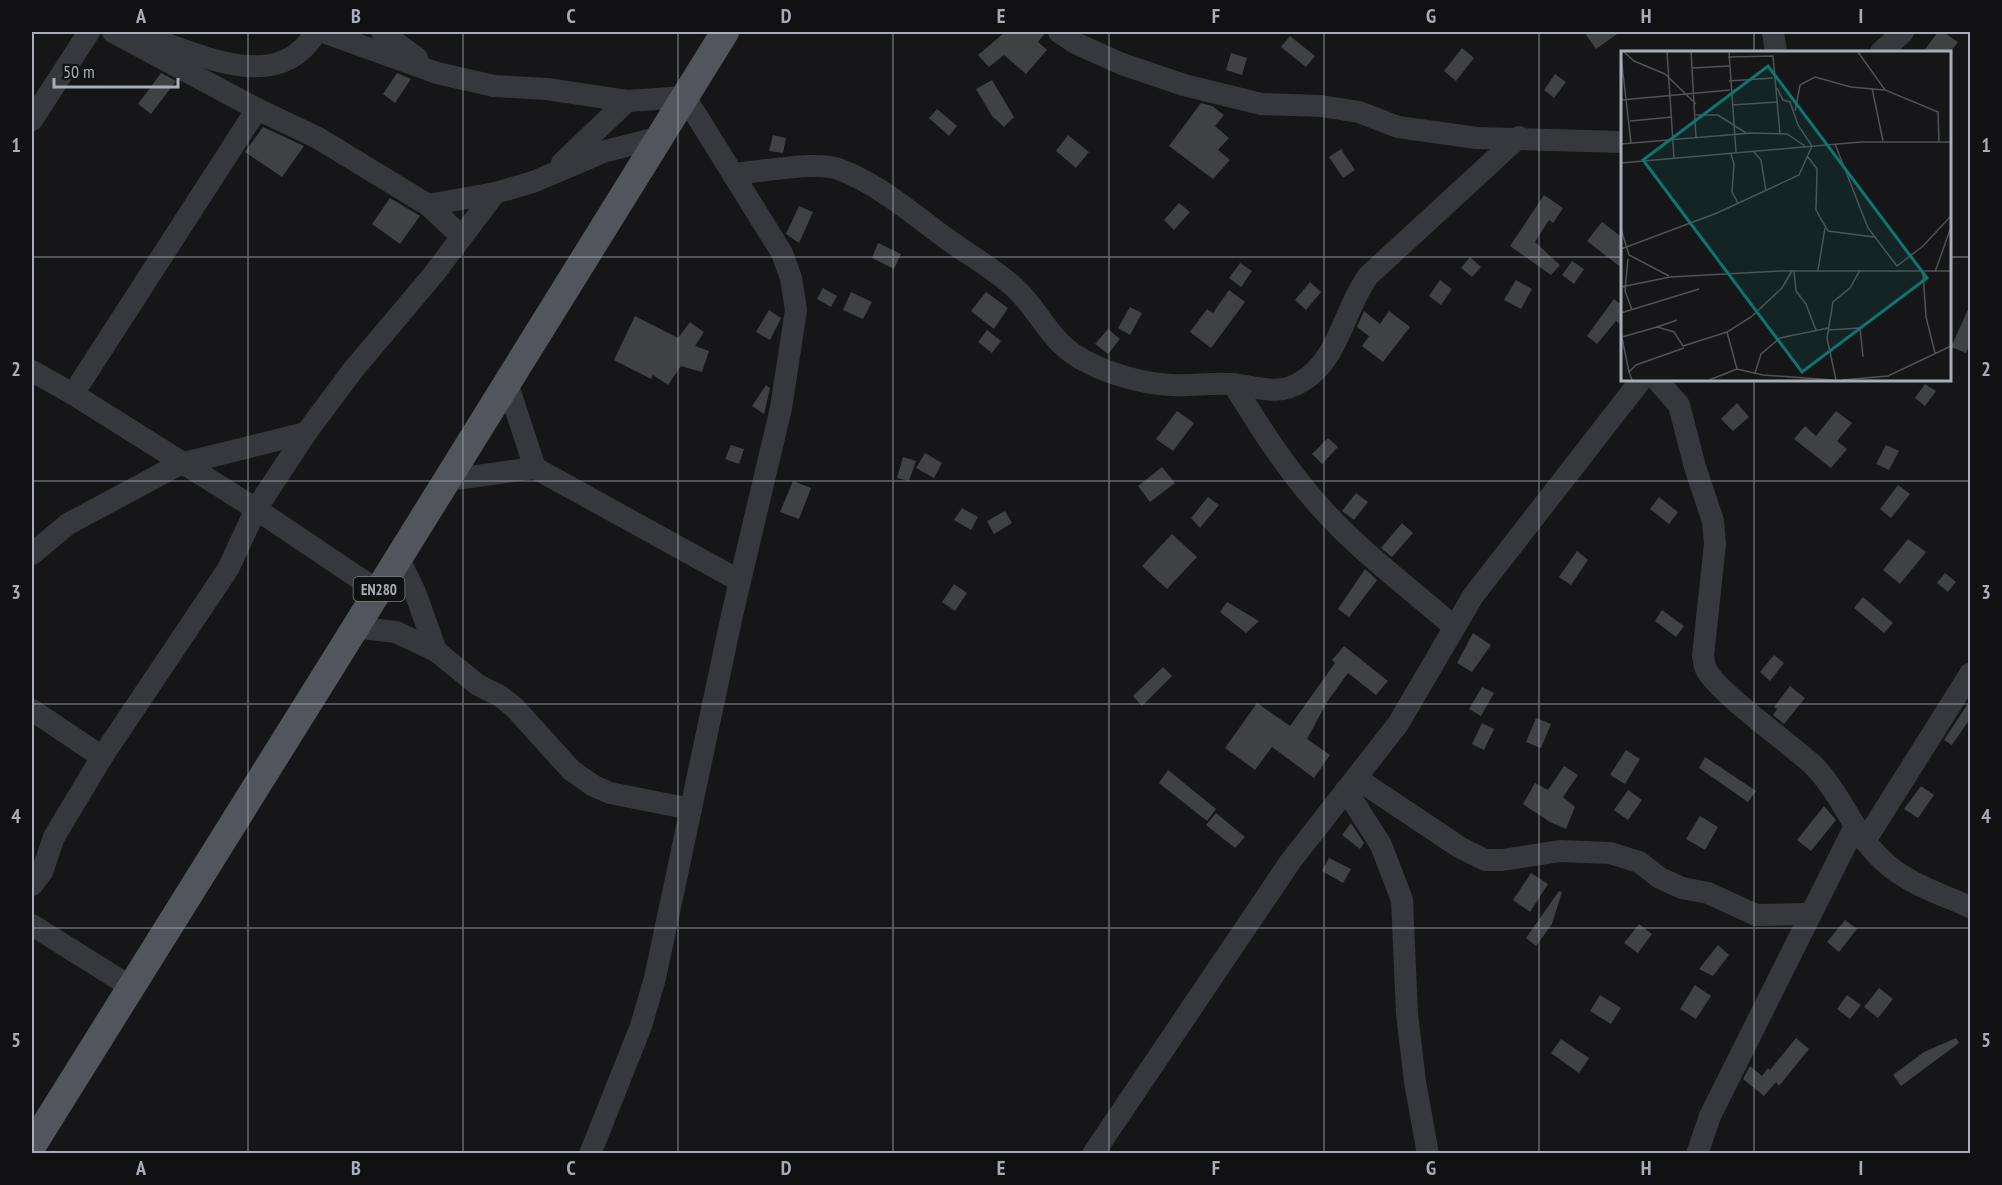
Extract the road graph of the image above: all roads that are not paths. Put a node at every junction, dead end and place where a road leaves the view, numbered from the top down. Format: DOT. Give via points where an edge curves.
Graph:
graph roads {
  1 [pos="89,32"];
  2 [pos="113,32"];
  3 [pos="128,32"];
  4 [pos="316,32"];
  5 [pos="323,32"];
  6 [pos="382,32"];
  7 [pos="725,32"];
  8 [pos="1059,32"];
  9 [pos="1773,32"];
  10 [pos="1903,32"];
  11 [pos="1776,51"];
  12 [pos="1882,51"];
  13 [pos="437,73"];
  14 [pos="685,97"];
  15 [pos="627,101"];
  16 [pos="257,109"];
  17 [pos="32,120"];
  18 [pos="1519,137"];
  19 [pos="657,138"];
  20 [pos="1621,142"];
  21 [pos="733,174"];
  22 [pos="550,175"];
  23 [pos="495,193"];
  24 [pos="428,205"];
  25 [pos="461,236"];
  26 [pos="32,371"];
  27 [pos="1640,381"];
  28 [pos="1658,381"];
  29 [pos="1233,384"];
  30 [pos="508,386"];
  31 [pos="73,394"];
  32 [pos="306,433"];
  33 [pos="180,464"];
  34 [pos="535,468"];
  35 [pos="448,480"];
  36 [pos="256,509"];
  37 [pos="32,554"];
  38 [pos="399,558"];
  39 [pos="740,580"];
  40 [pos="378,591"];
  41 [pos="353,627"];
  42 [pos="1454,627"];
  43 [pos="436,651"];
  44 [pos="1971,674"];
  45 [pos="32,710"];
  46 [pos="102,757"];
  47 [pos="1351,784"];
  48 [pos="691,809"];
  49 [pos="1860,834"];
  50 [pos="32,885"];
  51 [pos="1971,907"];
  52 [pos="1809,914"];
  53 [pos="32,925"];
  54 [pos="131,987"];
  55 [pos="32,1146"];
  56 [pos="590,1154"];
  57 [pos="1093,1154"];
  58 [pos="1428,1154"];
  59 [pos="1697,1154"];
  1 -- 17 [label="street"];
  2 -- 16 [label="street"];
  3 -- 4 [label="street" via="247,67 273,66 296,53"];
  5 -- 13 [label="street"];
  6 -- 13 [label="street"];
  7 -- 14 [label="main road, EN280"];
  8 -- 18 [label="street" via="1122,64 1260,104 1359,112 1398,127 1431,133"];
  9 -- 11 [label="street"];
  10 -- 12 [label="street"];
  13 -- 15 [label="street" via="494,86"];
  14 -- 15 [label="street"];
  14 -- 19 [label="main road, EN280"];
  14 -- 21 [label="street"];
  15 -- 22 [label="street"];
  16 -- 24 [label="street" via="318,138"];
  16 -- 31 [label="street"];
  18 -- 20 [label="street"];
  18 -- 29 [label="street" via="1368,276 1330,352 1302,382 1266,391"];
  19 -- 22 [label="street" via="596,155"];
  19 -- 30 [label="main road, EN280"];
  21 -- 29 [label="street" via="826,165 841,170 873,186 1014,287 1050,335 1089,363 1113,373 1170,385"];
  21 -- 39 [label="street" via="782,253 796,310 781,408"];
  22 -- 23 [label="street"];
  23 -- 24 [label="street"];
  23 -- 25 [label="street"];
  24 -- 25 [label="street"];
  25 -- 32 [label="street"];
  26 -- 31 [label="street"];
  27 -- 42 [label="street" via="1473,596"];
  28 -- 49 [label="street" via="1679,405 1713,520 1715,544 1703,656 1706,670 1829,782"];
  29 -- 42 [label="street" via="1277,454 1325,512 1358,546"];
  30 -- 34 [label="street"];
  30 -- 35 [label="main road, EN280"];
  31 -- 33 [label="street"];
  32 -- 33 [label="street"];
  32 -- 36 [label="street"];
  33 -- 36 [label="street"];
  33 -- 37 [label="street" via="68,524"];
  34 -- 35 [label="street"];
  34 -- 39 [label="street"];
  35 -- 38 [label="main road, EN280"];
  36 -- 40 [label="street"];
  36 -- 46 [label="street" via="228,568"];
  38 -- 40 [label="main road, EN280"];
  38 -- 43 [label="street"];
  39 -- 48 [label="street"];
  40 -- 41 [label="main road, EN280"];
  41 -- 43 [label="street" via="396,632"];
  41 -- 54 [label="main road, EN280"];
  42 -- 47 [label="street" via="1398,724"];
  43 -- 48 [label="street" via="478,686 514,707 571,770 594,786 610,794"];
  44 -- 49 [label="street"];
  45 -- 46 [label="street"];
  46 -- 50 [label="street" via="54,837 42,872"];
  47 -- 52 [label="street" via="1485,860 1560,851 1610,853 1639,862 1682,888 1708,893 1756,915"];
  47 -- 57 [label="street" via="1290,862"];
  47 -- 58 [label="street" via="1402,900 1407,1014 1414,1082"];
  48 -- 56 [label="street" via="644,1016"];
  49 -- 51 [label="street" via="1888,865 1911,881"];
  49 -- 52 [label="street"];
  52 -- 59 [label="street" via="1710,1116"];
  53 -- 54 [label="street"];
  54 -- 55 [label="main road, EN280"];
}
